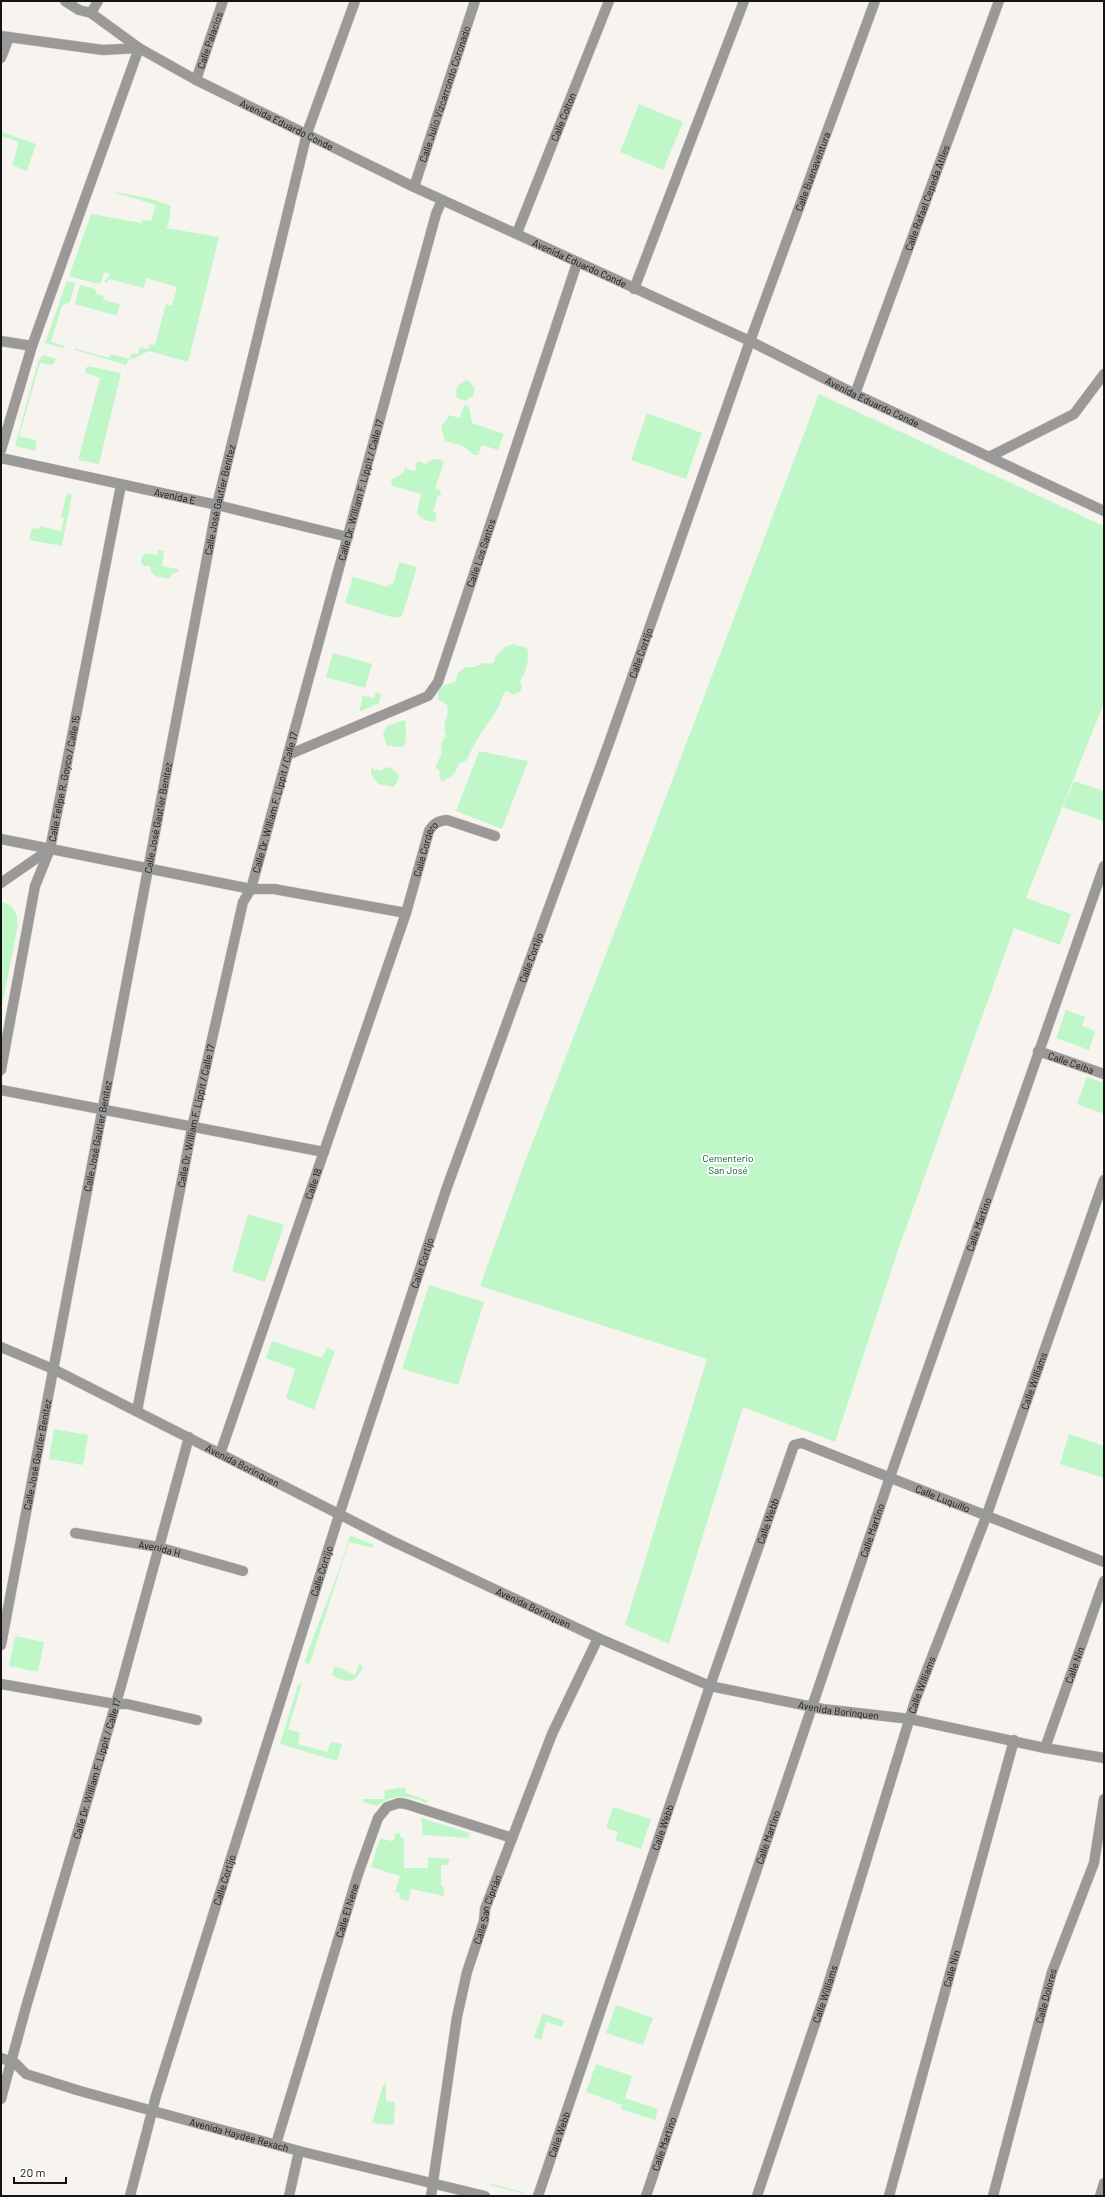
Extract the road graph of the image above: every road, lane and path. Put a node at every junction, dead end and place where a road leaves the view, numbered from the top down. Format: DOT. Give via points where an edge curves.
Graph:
graph roads {
  1 [pos="65,1"];
  2 [pos="98,1"];
  3 [pos="223,1"];
  4 [pos="355,1"];
  5 [pos="475,1"];
  6 [pos="609,1"];
  7 [pos="744,1"];
  8 [pos="875,1"];
  9 [pos="999,1"];
  10 [pos="91,13"];
  11 [pos="5,36"];
  12 [pos="139,48"];
  13 [pos="1,58"];
  14 [pos="196,80"];
  15 [pos="307,133"];
  16 [pos="414,187"];
  17 [pos="442,200"];
  18 [pos="517,233"];
  19 [pos="577,263"];
  20 [pos="634,289"];
  21 [pos="1,341"];
  22 [pos="750,341"];
  23 [pos="32,346"];
  24 [pos="1104,374"];
  25 [pos="855,394"];
  26 [pos="1,450"];
  27 [pos="989,457"];
  28 [pos="1,458"];
  29 [pos="121,485"];
  30 [pos="217,505"];
  31 [pos="1104,511"];
  32 [pos="348,537"];
  33 [pos="288,755"];
  34 [pos="495,836"];
  35 [pos="1,839"];
  36 [pos="50,849"];
  37 [pos="1104,866"];
  38 [pos="149,868"];
  39 [pos="1,882"];
  40 [pos="251,889"];
  41 [pos="406,913"];
  42 [pos="1038,1051"];
  43 [pos="1,1070"];
  44 [pos="1104,1074"];
  45 [pos="1,1090"];
  46 [pos="102,1110"];
  47 [pos="192,1128"];
  48 [pos="324,1152"];
  49 [pos="1104,1180"];
  50 [pos="1,1347"];
  51 [pos="53,1369"];
  52 [pos="137,1411"];
  53 [pos="189,1437"];
  54 [pos="220,1454"];
  55 [pos="789,1459"];
  56 [pos="890,1477"];
  57 [pos="339,1515"];
  58 [pos="986,1516"];
  59 [pos="74,1533"];
  60 [pos="158,1547"];
  61 [pos="1104,1562"];
  62 [pos="243,1571"];
  63 [pos="1104,1581"];
  64 [pos="598,1638"];
  65 [pos="1,1645"];
  66 [pos="1,1684"];
  67 [pos="710,1686"];
  68 [pos="115,1704"];
  69 [pos="811,1707"];
  70 [pos="910,1719"];
  71 [pos="197,1720"];
  72 [pos="1014,1740"];
  73 [pos="1045,1748"];
  74 [pos="1104,1758"];
  75 [pos="1104,1798"];
  76 [pos="512,1838"];
  77 [pos="6,2059"];
  78 [pos="1,2099"];
  79 [pos="151,2111"];
  80 [pos="276,2144"];
  81 [pos="299,2151"];
  82 [pos="433,2182"];
  83 [pos="1104,2183"];
  84 [pos="130,2196"];
  85 [pos="289,2196"];
  86 [pos="431,2196"];
  87 [pos="485,2196"];
  88 [pos="538,2196"];
  89 [pos="646,2196"];
  90 [pos="757,2196"];
  91 [pos="889,2196"];
  92 [pos="993,2196"];
  93 [pos="1100,2196"];
  1 -- 10 [label="street, Avenida Eduardo Conde" via="79,10"];
  2 -- 10 [label="street"];
  3 -- 14 [label="street, Calle Palacios"];
  4 -- 15 [label="street, Calle José Gautier Benítez"];
  5 -- 16 [label="street, Calle Julio Vizcarrondo Coronado"];
  6 -- 18 [label="street, Calle Colton"];
  7 -- 20 [label="street"];
  8 -- 22 [label="street, Calle Buenaventura"];
  9 -- 25 [label="street, Calle Rafael Cepeda Atiles"];
  10 -- 12 [label="street, Avenida Eduardo Conde"];
  11 -- 12 [label="street" via="103,50"];
  11 -- 13 [label="street"];
  12 -- 14 [label="street, Avenida Eduardo Conde"];
  12 -- 23 [label="street"];
  14 -- 15 [label="street, Avenida Eduardo Conde"];
  15 -- 16 [label="street, Avenida Eduardo Conde"];
  15 -- 30 [label="street, Calle José Gautier Benítez"];
  16 -- 17 [label="street, Avenida Eduardo Conde"];
  17 -- 18 [label="street, Avenida Eduardo Conde"];
  17 -- 32 [label="street, Calle Dr. William F. Lippit / Calle 17" via="436,214"];
  18 -- 19 [label="street, Avenida Eduardo Conde"];
  19 -- 20 [label="street, Avenida Eduardo Conde"];
  19 -- 33 [label="street, Calle Los Santos" via="438,682 428,696"];
  20 -- 22 [label="street, Avenida Eduardo Conde"];
  21 -- 23 [label="street"];
  22 -- 25 [label="street, Avenida Eduardo Conde"];
  22 -- 57 [label="street, Calle Cortijo" via="620,712 446,1190"];
  23 -- 26 [label="street"];
  24 -- 27 [label="street" via="1074,414"];
  25 -- 27 [label="street, Avenida Eduardo Conde"];
  27 -- 31 [label="street, Avenida Eduardo Conde"];
  28 -- 29 [label="street, Avenida E"];
  29 -- 30 [label="street, Avenida E"];
  29 -- 36 [label="street, Calle Felipe R. Goyco / Calle 15"];
  30 -- 32 [label="street, Avenida E"];
  30 -- 38 [label="street, Calle José Gautier Benítez"];
  32 -- 33 [label="street, Calle Dr. William F. Lippit / Calle 17"];
  33 -- 40 [label="street, Calle Dr. William F. Lippit / Calle 17"];
  34 -- 41 [label="street, Calle Cordero" via="447,820 433,824"];
  35 -- 36 [label="street"];
  36 -- 38 [label="street"];
  36 -- 39 [label="street"];
  36 -- 43 [label="street, Calle Felipe R. Goyco / Calle 15" via="35,886"];
  37 -- 42 [label="street, Calle Martino"];
  38 -- 40 [label="street"];
  38 -- 46 [label="street, Calle José Gautier Benítez"];
  40 -- 41 [label="street" via="274,889"];
  40 -- 47 [label="street, Calle Dr. William F. Lippit / Calle 17" via="243,902"];
  41 -- 48 [label="street, Calle 18"];
  42 -- 44 [label="street, Calle Ceiba"];
  42 -- 56 [label="street, Calle Martino"];
  45 -- 46 [label="street"];
  46 -- 47 [label="street"];
  46 -- 51 [label="street, Calle José Gautier Benítez"];
  47 -- 48 [label="street"];
  47 -- 52 [label="street, Calle Dr. William F. Lippit / Calle 17"];
  48 -- 54 [label="street, Calle 18"];
  49 -- 58 [label="street, Calle Williams"];
  50 -- 51 [label="street, Avenida Borinquen"];
  51 -- 52 [label="street, Avenida Borinquen"];
  51 -- 65 [label="street, Calle José Gautier Benítez" via="40,1449"];
  52 -- 53 [label="street, Avenida Borinquen"];
  53 -- 54 [label="street, Avenida Borinquen"];
  53 -- 60 [label="street, Calle Dr. William F. Lippit / Calle 17"];
  54 -- 57 [label="street, Avenida Borinquen"];
  55 -- 56 [label="street, Calle Luquillo" via="794,1445 802,1443"];
  55 -- 67 [label="street, Calle Webb"];
  56 -- 58 [label="street, Calle Luquillo"];
  56 -- 69 [label="street, Calle Martino"];
  57 -- 64 [label="street, Avenida Borinquen"];
  57 -- 79 [label="street, Calle Cortijo"];
  58 -- 61 [label="street, Calle Luquillo"];
  58 -- 70 [label="street, Calle Williams"];
  59 -- 60 [label="street, Avenida H"];
  60 -- 62 [label="street, Avenida H"];
  60 -- 68 [label="street, Calle Dr. William F. Lippit / Calle 17"];
  63 -- 73 [label="street, Calle Nin"];
  64 -- 67 [label="street, Avenida Borinquen"];
  64 -- 76 [label="street, Calle San Ciprián" via="552,1734"];
  66 -- 68 [label="street"];
  67 -- 69 [label="street, Avenida Borinquen"];
  67 -- 88 [label="street, Calle Webb"];
  68 -- 71 [label="street" via="126,1704"];
  68 -- 77 [label="street, Calle Dr. William F. Lippit / Calle 17"];
  69 -- 70 [label="street, Avenida Borinquen"];
  69 -- 89 [label="street, Calle Martino"];
  70 -- 72 [label="street, Avenida Borinquen"];
  70 -- 90 [label="street, Calle Williams" via="827,1988"];
  72 -- 73 [label="street, Avenida Borinquen"];
  72 -- 91 [label="street, Calle Nin"];
  73 -- 74 [label="street, Avenida Borinquen"];
  75 -- 92 [label="street, Calle Dolores" via="1094,1863 1052,1972"];
  76 -- 80 [label="street, Calle El Nene" via="406,1804 393,1804 382,1812 358,1874"];
  76 -- 82 [label="street, Calle San Ciprián" via="485,1909 484,1921 467,1972 457,2017"];
  77 -- 78 [label="street, Calle Dr. William F. Lippit / Calle 17"];
  77 -- 79 [label="street, Avenida Haydée Rexach" via="26,2074"];
  79 -- 80 [label="street, Avenida Haydée Rexach"];
  79 -- 84 [label="street, Calle Cortijo"];
  80 -- 81 [label="street, Avenida Haydée Rexach"];
  81 -- 82 [label="street, Avenida Haydée Rexach"];
  81 -- 85 [label="street"];
  82 -- 86 [label="street, Calle San Ciprián"];
  82 -- 87 [label="street, Avenida Haydée Rexach"];
  83 -- 93 [label="street"];
}
